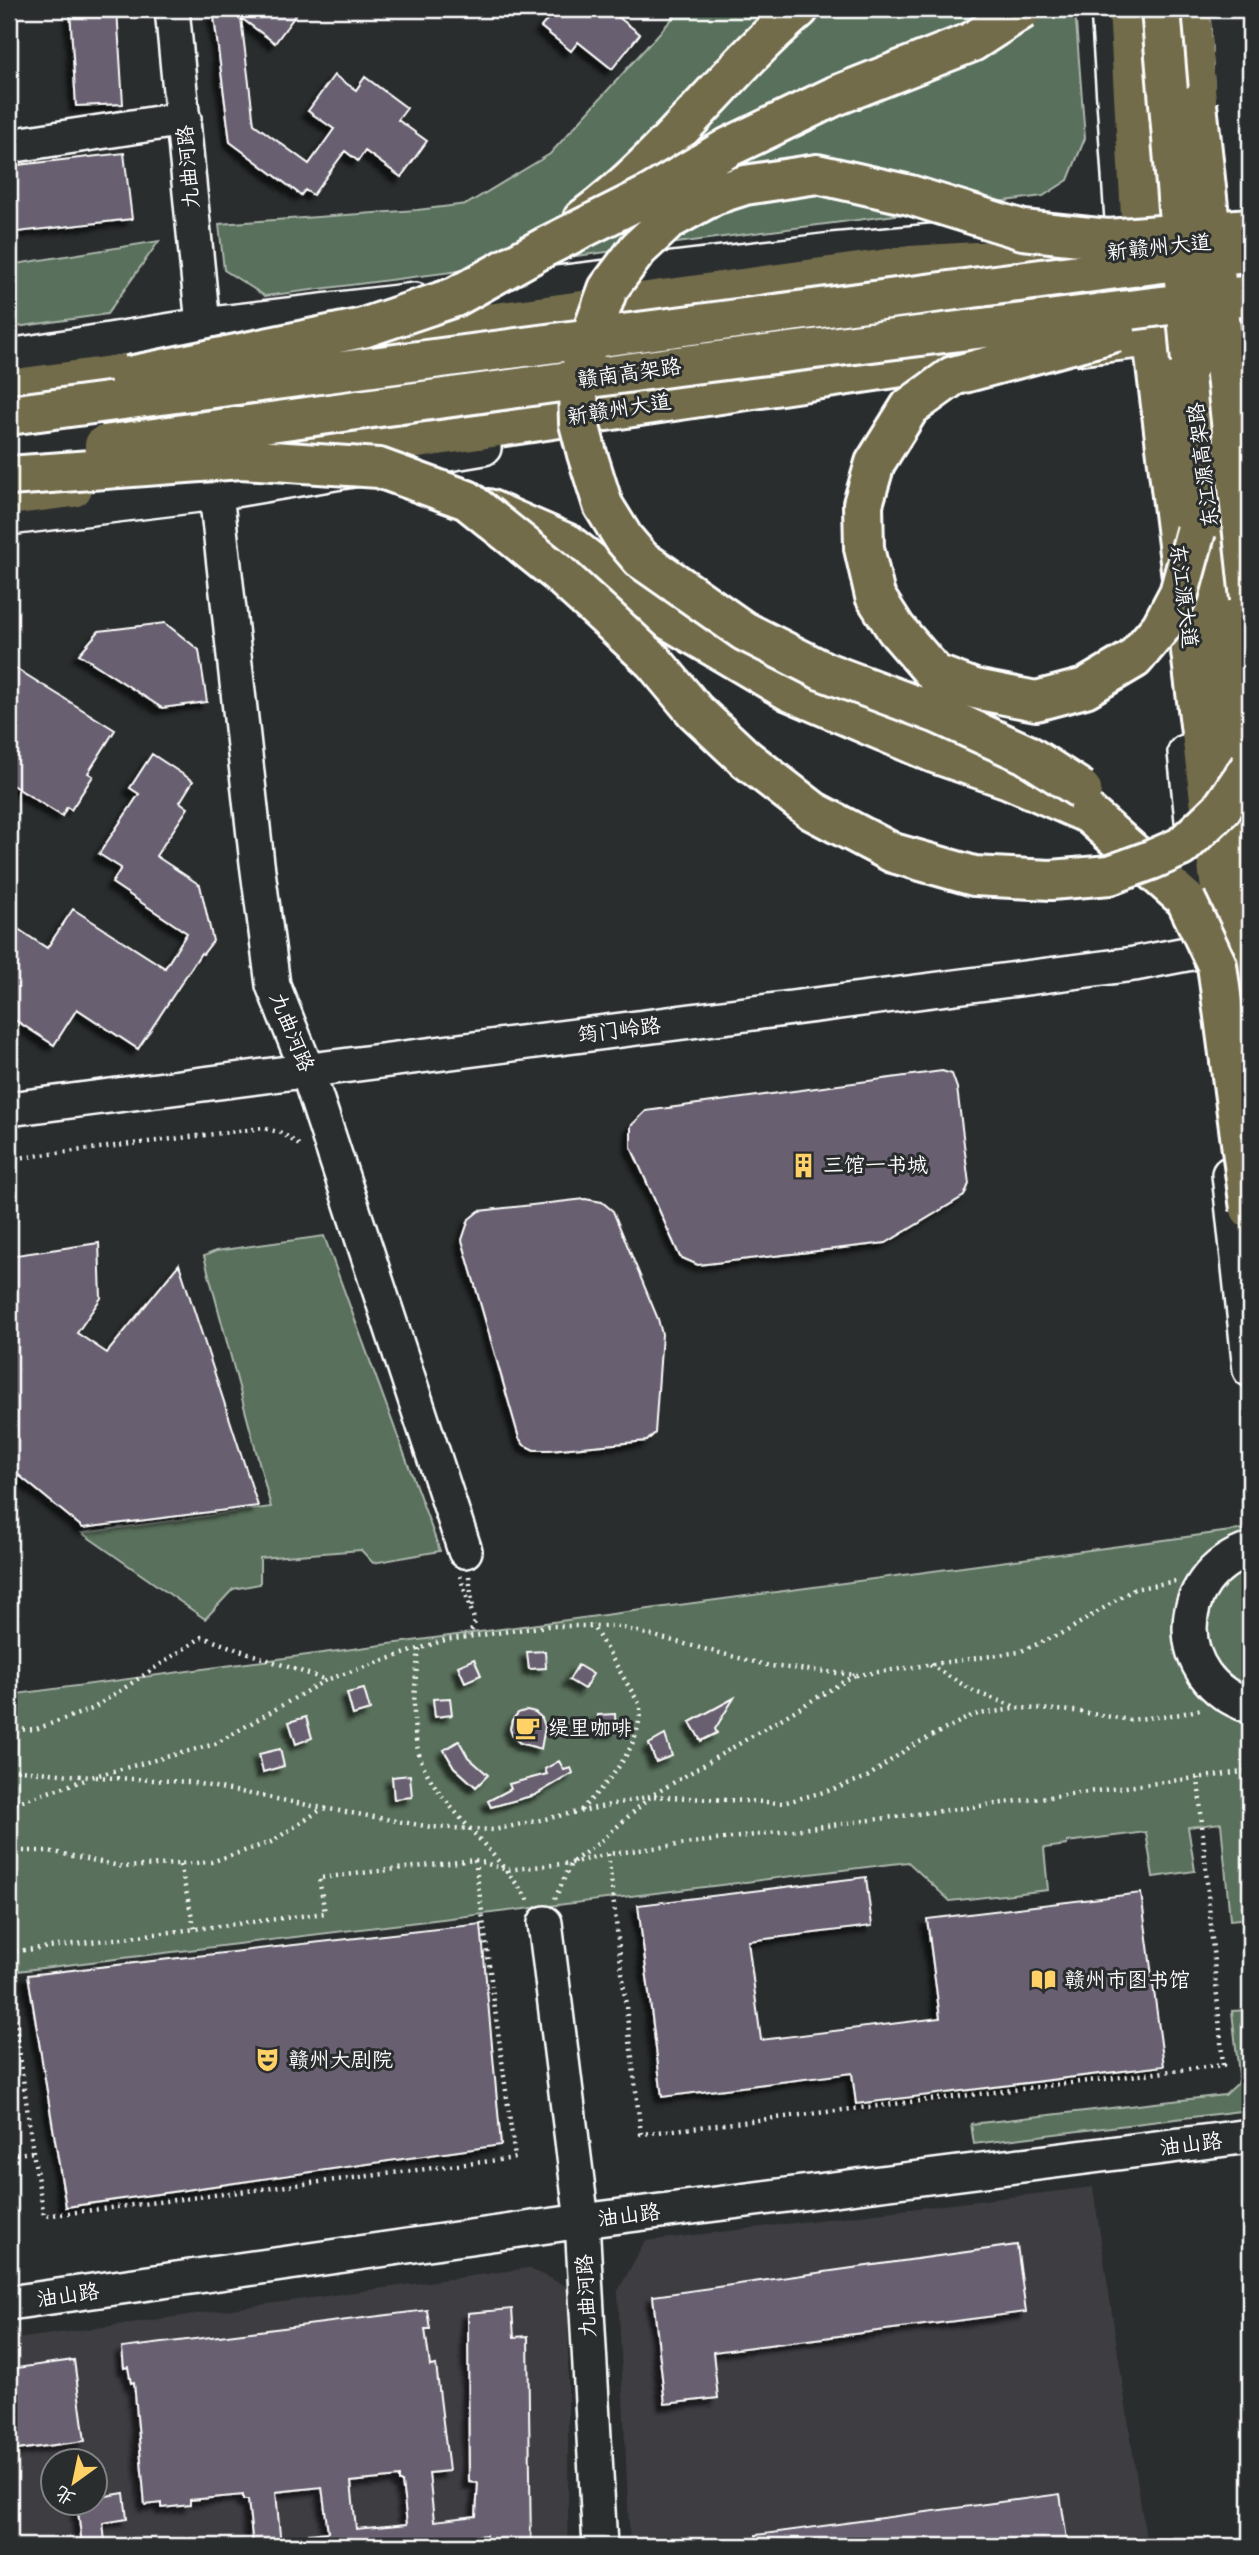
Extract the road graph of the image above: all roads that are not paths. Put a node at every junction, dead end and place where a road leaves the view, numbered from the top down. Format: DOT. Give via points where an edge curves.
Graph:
graph roads {
  1 [pos="172,9"];
  2 [pos="799,9"];
  3 [pos="1023,9"];
  4 [pos="1108,9"];
  5 [pos="1128,9"];
  6 [pos="1161,9"];
  7 [pos="1191,9"];
  8 [pos="1204,9"];
  9 [pos="1227,9"];
  10 [pos="184,119"];
  11 [pos="9,146"];
  12 [pos="1244,232"];
  13 [pos="1129,242"];
  14 [pos="545,247"];
  15 [pos="1250,295"];
  16 [pos="203,325"];
  17 [pos="1245,325"];
  18 [pos="1143,339"];
  19 [pos="9,356"];
  20 [pos="1191,362"];
  21 [pos="9,389"];
  22 [pos="9,401"];
  23 [pos="9,415"];
  24 [pos="9,458"];
  25 [pos="9,476"];
  26 [pos="216,493"];
  27 [pos="9,496"];
  28 [pos="467,500"];
  29 [pos="9,518"];
  30 [pos="1250,522"];
  31 [pos="1250,599"];
  32 [pos="1250,767"];
  33 [pos="1186,900"];
  34 [pos="1228,939"];
  35 [pos="307,1070"];
  36 [pos="9,1110"];
  37 [pos="1250,1183"];
  38 [pos="1250,1209"];
  39 [pos="1250,1370"];
  40 [pos="1250,1550"];
  41 [pos="461,1560"];
  42 [pos="1243,1703"];
  43 [pos="545,1923"];
  44 [pos="1250,2136"];
  45 [pos="582,2221"];
  46 [pos="9,2303"];
  47 [pos="600,2546"];
  1 -- 10 [label="street, 九曲河路"];
  2 -- 14 [label="main road, bridge" via="612,197"];
  3 -- 14 [label="main road, bridge" via="972,42 835,96 729,147 649,195"];
  4 -- 13 [label="street"];
  5 -- 13 [label="main road, 东江源大道"];
  6 -- 20 [label="main road, 东江源高架路, bridge"];
  7 -- 31 [label="main road, 东江源高架路, bridge"];
  8 -- 12 [label="main road"];
  9 -- 12 [label="street"];
  10 -- 11 [label="street"];
  10 -- 16 [label="street, 九曲河路"];
  12 -- 13 [label="main road, 新赣州大道"];
  12 -- 17 [label="main road"];
  12 -- 23 [label="main road, 赣南高架路, bridge"];
  12 -- 33 [label="main road, bridge" via="1108,239 1023,230 910,195 817,174 745,185 714,195 669,220 638,249 608,289 584,355 578,387 579,423 603,505 641,559 755,636 823,670 1026,754 1126,825"];
  13 -- 16 [label="street" via="832,250"];
  13 -- 18 [label="main road, 东江源大道"];
  13 -- 21 [label="main road, 新赣州大道" via="910,265"];
  14 -- 22 [label="main road, bridge" via="455,297 363,328"];
  15 -- 24 [label="main road, 赣南高架路, bridge" via="677,366"];
  16 -- 19 [label="street"];
  17 -- 18 [label="main road, 新赣州大道"];
  17 -- 20 [label="main road, bridge" via="1111,332 953,376 910,407 875,463 863,504 864,548 875,596 935,674 975,689 1036,701 1085,688 1134,659 1161,627 1179,593 1196,531"];
  17 -- 30 [label="main road"];
  18 -- 26 [label="street"];
  18 -- 27 [label="main road, 新赣州大道" via="935,362 228,468"];
  18 -- 34 [label="main road, 东江源大道"];
  20 -- 34 [label="main road, 东江源高架路, bridge" via="1222,621"];
  25 -- 28 [label="main road, bridge" via="242,459 379,468"];
  26 -- 29 [label="street"];
  26 -- 35 [label="street, 九曲河路" via="273,985"];
  28 -- 32 [label="main road, bridge" via="606,617 746,759 813,811 893,853 974,876 1051,880 1110,875 1181,847 1222,808"];
  28 -- 33 [label="main road, bridge" via="568,544 672,622 789,691 1089,814"];
  33 -- 38 [label="main road, bridge" via="1217,965"];
  34 -- 35 [label="street, 筠门岭路" via="1134,964"];
  34 -- 37 [label="main road, 东江源大道"];
  34 -- 39 [label="street"];
  35 -- 36 [label="street, 筠门岭路"];
  35 -- 41 [label="street, 九曲河路"];
  40 -- 42 [label="street" via="1233,1556 1203,1581 1189,1612 1193,1652 1208,1679"];
  43 -- 45 [label="street, 九曲河路"];
  44 -- 45 [label="street, 油山路"];
  45 -- 46 [label="street, 油山路"];
  45 -- 47 [label="street, 九曲河路"];
}
